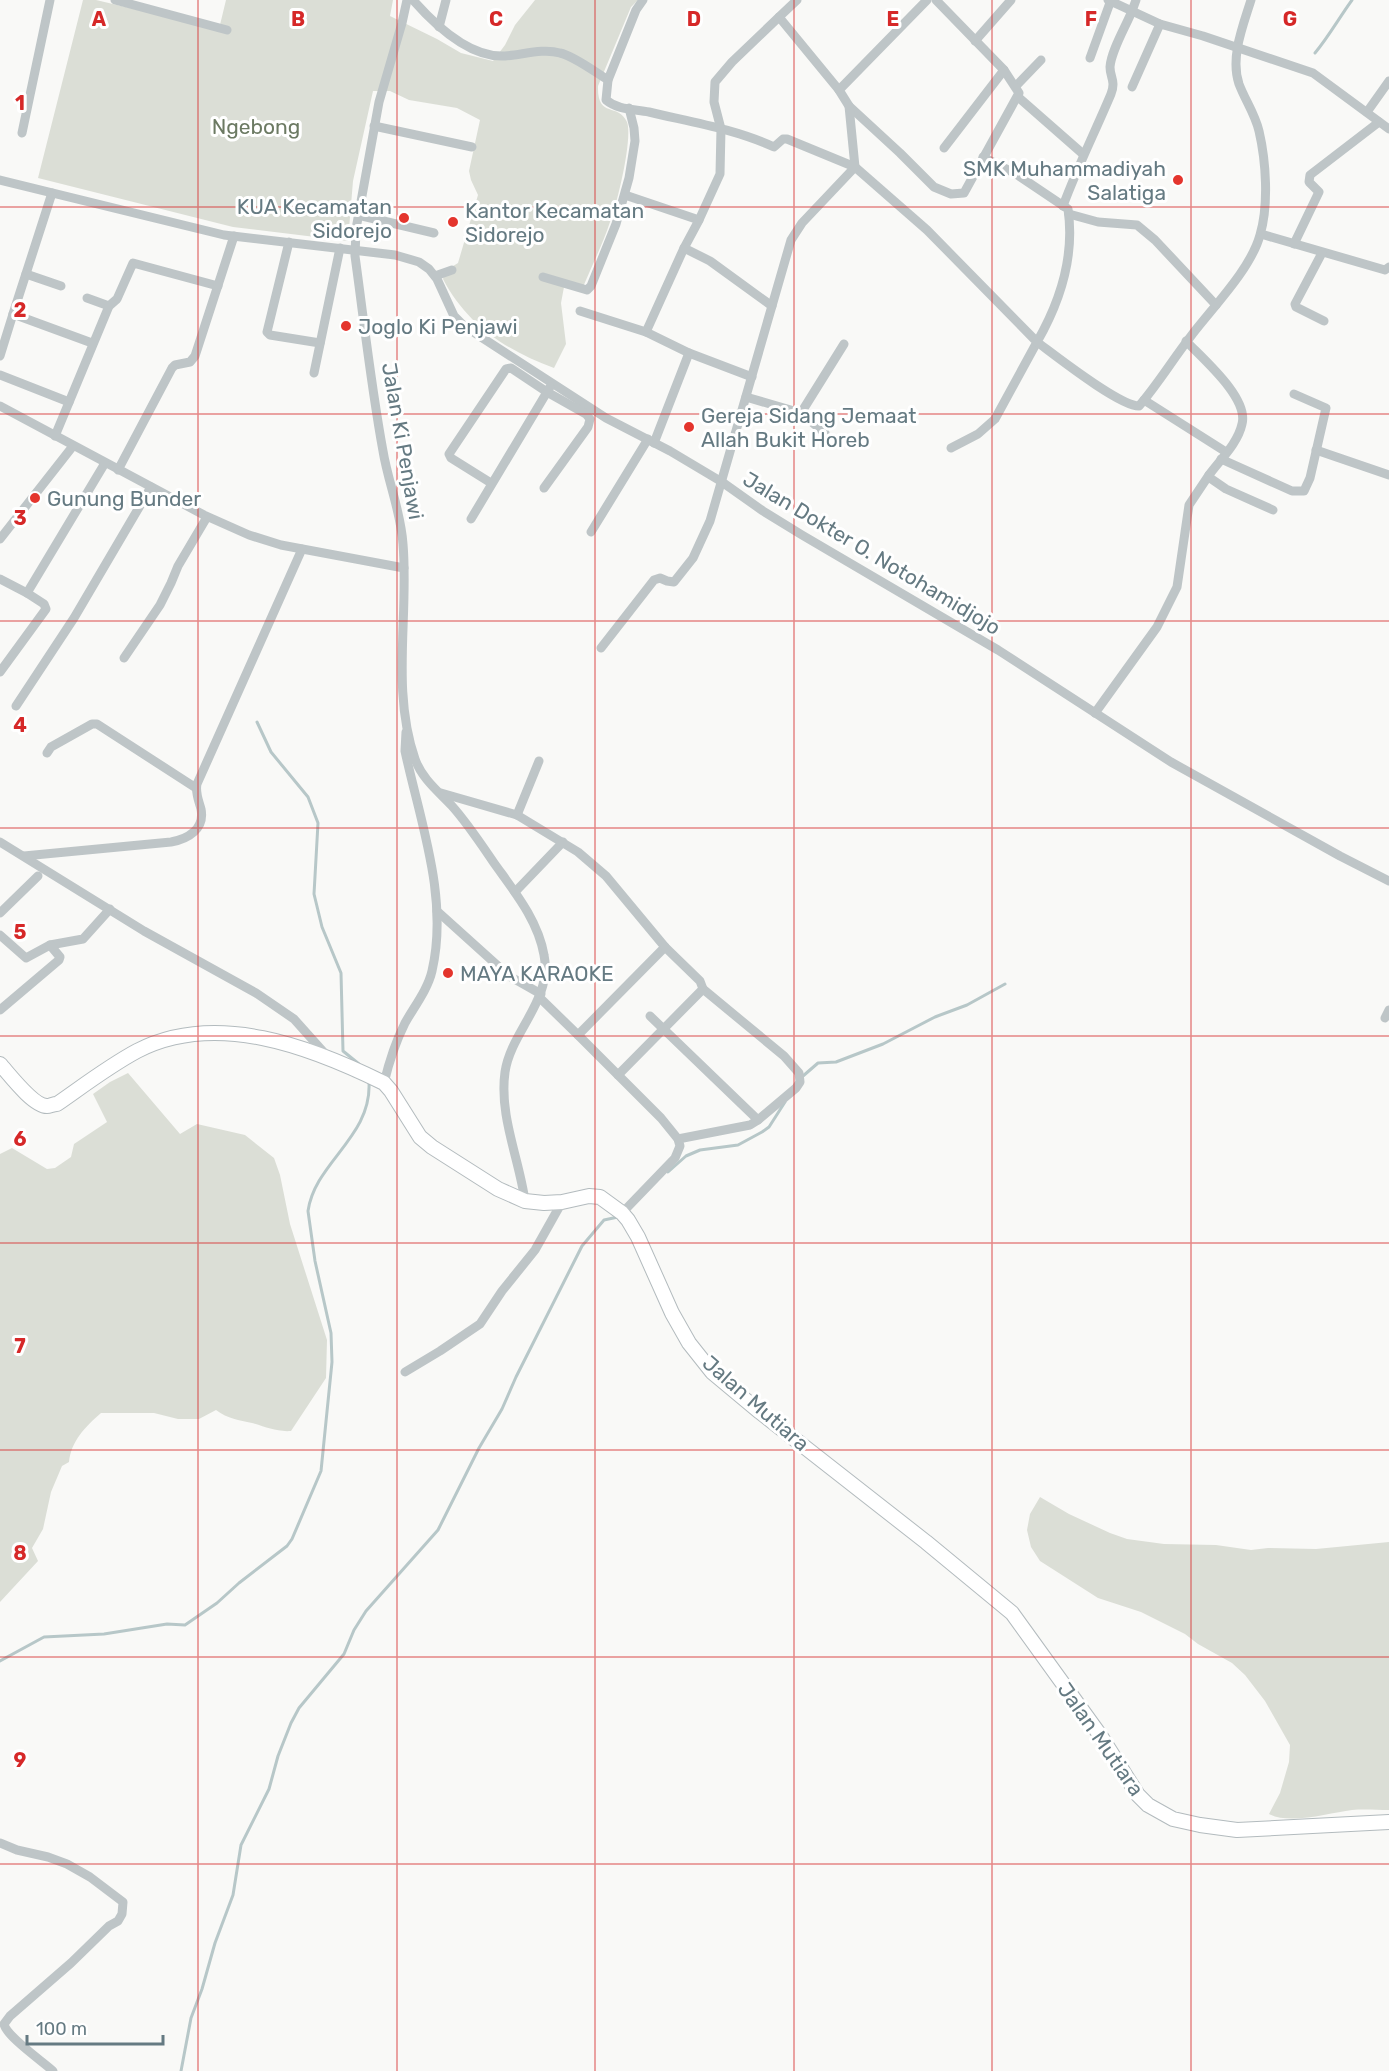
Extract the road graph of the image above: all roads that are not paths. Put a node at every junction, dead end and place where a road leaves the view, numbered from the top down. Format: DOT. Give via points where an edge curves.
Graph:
graph roads {
  1 [pos="50,0"];
  2 [pos="115,0"];
  3 [pos="407,0"];
  4 [pos="413,0"];
  5 [pos="446,0"];
  6 [pos="643,0"];
  7 [pos="797,0"];
  8 [pos="927,0"];
  9 [pos="936,0"];
  10 [pos="1011,0"];
  11 [pos="1136,0"];
  12 [pos="1251,0"];
  13 [pos="1110,1"];
  14 [pos="1132,11"];
  15 [pos="779,17"];
  16 [pos="1160,24"];
  17 [pos="440,27"];
  18 [pos="227,30"];
  19 [pos="975,41"];
  20 [pos="1238,48"];
  21 [pos="1090,58"];
  22 [pos="1041,60"];
  23 [pos="1004,70"];
  24 [pos="608,80"];
  25 [pos="1389,81"];
  26 [pos="1016,86"];
  27 [pos="1132,87"];
  28 [pos="839,90"];
  29 [pos="1018,97"];
  30 [pos="849,106"];
  31 [pos="629,108"];
  32 [pos="1366,112"];
  33 [pos="1379,122"];
  34 [pos="374,126"];
  35 [pos="721,129"];
  36 [pos="1389,129"];
  37 [pos="22,133"];
  38 [pos="472,147"];
  39 [pos="944,148"];
  40 [pos="1083,154"];
  41 [pos="983,157"];
  42 [pos="855,167"];
  43 [pos="0,180"];
  44 [pos="52,193"];
  45 [pos="625,195"];
  46 [pos="1066,210"];
  47 [pos="358,215"];
  48 [pos="699,220"];
  49 [pos="434,233"];
  50 [pos="1261,234"];
  51 [pos="234,236"];
  52 [pos="289,242"];
  53 [pos="1294,244"];
  54 [pos="340,248"];
  55 [pos="684,248"];
  56 [pos="355,250"];
  57 [pos="1322,253"];
  58 [pos="1389,267"];
  59 [pos="452,270"];
  60 [pos="26,274"];
  61 [pos="435,276"];
  62 [pos="543,277"];
  63 [pos="61,286"];
  64 [pos="218,286"];
  65 [pos="87,297"];
  66 [pos="1216,305"];
  67 [pos="109,306"];
  68 [pos="772,306"];
  69 [pos="580,311"];
  70 [pos="13,314"];
  71 [pos="1324,321"];
  72 [pos="646,332"];
  73 [pos="1186,341"];
  74 [pos="1037,342"];
  75 [pos="92,343"];
  76 [pos="320,343"];
  77 [pos="844,344"];
  78 [pos="689,353"];
  79 [pos="0,356"];
  80 [pos="314,373"];
  81 [pos="0,375"];
  82 [pos="752,377"];
  83 [pos="552,383"];
  84 [pos="547,392"];
  85 [pos="1294,394"];
  86 [pos="746,396"];
  87 [pos="1144,400"];
  88 [pos="69,402"];
  89 [pos="0,406"];
  90 [pos="801,413"];
  91 [pos="825,433"];
  92 [pos="55,436"];
  93 [pos="651,441"];
  94 [pos="74,446"];
  95 [pos="951,448"];
  96 [pos="1316,450"];
  97 [pos="1224,456"];
  98 [pos="105,463"];
  99 [pos="118,470"];
  100 [pos="1209,475"];
  101 [pos="1389,475"];
  102 [pos="722,482"];
  103 [pos="491,483"];
  104 [pos="151,488"];
  105 [pos="544,488"];
  106 [pos="1274,510"];
  107 [pos="207,516"];
  108 [pos="471,519"];
  109 [pos="591,532"];
  110 [pos="0,538"];
  111 [pos="302,549"];
  112 [pos="404,568"];
  113 [pos="0,579"];
  114 [pos="27,594"];
  115 [pos="601,648"];
  116 [pos="124,658"];
  117 [pos="0,672"];
  118 [pos="16,706"];
  119 [pos="1095,713"];
  120 [pos="407,727"];
  121 [pos="47,753"];
  122 [pos="538,761"];
  123 [pos="196,788"];
  124 [pos="438,792"];
  125 [pos="517,815"];
  126 [pos="0,842"];
  127 [pos="563,842"];
  128 [pos="24,856"];
  129 [pos="38,876"];
  130 [pos="1389,881"];
  131 [pos="515,892"];
  132 [pos="110,909"];
  133 [pos="437,911"];
  134 [pos="0,913"];
  135 [pos="0,935"];
  136 [pos="50,945"];
  137 [pos="664,946"];
  138 [pos="703,989"];
  139 [pos="540,995"];
  140 [pos="0,1010"];
  141 [pos="650,1016"];
  142 [pos="662,1028"];
  143 [pos="578,1035"];
  144 [pos="330,1059"];
  145 [pos="0,1064"];
  146 [pos="618,1075"];
  147 [pos="384,1083"];
  148 [pos="758,1120"];
  149 [pos="678,1139"];
  150 [pos="525,1201"];
  151 [pos="562,1202"];
  152 [pos="622,1214"];
  153 [pos="405,1372"];
  154 [pos="1389,1822"];
  155 [pos="0,1843"];
  156 [pos="52,2071"];
  1 -- 37 [label="street"];
  2 -- 18 [label="street"];
  3 -- 34 [label="street, Jalan Ki Penjawi"];
  4 -- 17 [label="street"];
  5 -- 17 [label="street"];
  6 -- 24 [label="street"];
  7 -- 15 [label="street"];
  8 -- 28 [label="street"];
  9 -- 19 [label="street"];
  10 -- 19 [label="street"];
  11 -- 14 [label="street"];
  12 -- 20 [label="street"];
  13 -- 14 [label="street"];
  13 -- 21 [label="street"];
  14 -- 16 [label="street"];
  14 -- 40 [label="street" via="1110,67 1112,90"];
  15 -- 28 [label="street"];
  15 -- 35 [label="street" via="715,82 714,102"];
  16 -- 20 [label="street"];
  16 -- 27 [label="street"];
  17 -- 24 [label="street" via="487,54 561,53"];
  19 -- 23 [label="street"];
  20 -- 32 [label="street" via="1313,73"];
  20 -- 50 [label="street" via="1237,75 1259,131 1264,163"];
  22 -- 26 [label="street"];
  23 -- 26 [label="street"];
  23 -- 39 [label="street"];
  24 -- 31 [label="street" via="606,100 614,106"];
  25 -- 32 [label="street"];
  26 -- 29 [label="street"];
  28 -- 30 [label="street"];
  29 -- 40 [label="street"];
  29 -- 41 [label="street"];
  30 -- 41 [label="street" via="938,190 964,194"];
  30 -- 42 [label="street"];
  31 -- 35 [label="street"];
  31 -- 45 [label="street" via="635,141"];
  32 -- 33 [label="street"];
  33 -- 36 [label="street"];
  33 -- 53 [label="street" via="1310,176 1309,182 1319,192"];
  34 -- 38 [label="street"];
  34 -- 47 [label="street, Jalan Ki Penjawi"];
  35 -- 42 [label="street" via="746,134 774,147 787,139"];
  35 -- 48 [label="street" via="720,174"];
  40 -- 46 [label="street"];
  41 -- 46 [label="street" via="1016,174"];
  42 -- 68 [label="street" via="794,235"];
  42 -- 74 [label="street" via="927,231"];
  43 -- 44 [label="street"];
  44 -- 51 [label="street"];
  44 -- 60 [label="street"];
  45 -- 48 [label="street"];
  45 -- 62 [label="street" via="590,288"];
  46 -- 66 [label="street" via="1098,222 1137,225"];
  46 -- 74 [label="street" via="1066,276 1051,319"];
  47 -- 49 [label="street"];
  47 -- 56 [label="street, Jalan Ki Penjawi"];
  48 -- 55 [label="street"];
  50 -- 53 [label="street"];
  50 -- 66 [label="street"];
  51 -- 52 [label="street"];
  51 -- 64 [label="street"];
  52 -- 54 [label="street"];
  52 -- 76 [label="street" via="267,332"];
  53 -- 57 [label="street"];
  54 -- 56 [label="street"];
  54 -- 76 [label="street"];
  55 -- 68 [label="street" via="710,261"];
  55 -- 72 [label="street"];
  56 -- 61 [label="street" via="396,255 425,266"];
  56 -- 112 [label="street, Jalan Ki Penjawi" via="378,426 403,541"];
  57 -- 58 [label="street" via="1385,270"];
  57 -- 71 [label="street" via="1295,304"];
  59 -- 61 [label="street"];
  60 -- 63 [label="street"];
  60 -- 70 [label="street"];
  61 -- 83 [label="street, Jalan Dokter O. Notohamidjojo" via="454,316 464,326"];
  64 -- 67 [label="street" via="135,262"];
  64 -- 99 [label="street" via="195,356 190,362 172,368"];
  65 -- 67 [label="street"];
  66 -- 73 [label="street"];
  67 -- 75 [label="street"];
  68 -- 82 [label="street"];
  69 -- 72 [label="street"];
  70 -- 75 [label="street"];
  70 -- 79 [label="street"];
  72 -- 78 [label="street"];
  73 -- 87 [label="street"];
  73 -- 97 [label="street" via="1218,374 1241,406 1242,425"];
  74 -- 87 [label="street" via="1111,394 1136,406"];
  74 -- 95 [label="street" via="995,419 978,434"];
  75 -- 88 [label="street"];
  76 -- 80 [label="street"];
  77 -- 90 [label="street"];
  78 -- 82 [label="street"];
  78 -- 93 [label="street"];
  81 -- 88 [label="street"];
  82 -- 86 [label="street"];
  83 -- 84 [label="street"];
  83 -- 93 [label="street, Jalan Dokter O. Notohamidjojo"];
  84 -- 103 [label="street"];
  84 -- 103 [label="street" via="508,368 450,451 451,458"];
  84 -- 105 [label="street" via="586,414 590,422"];
  85 -- 96 [label="street" via="1326,408"];
  86 -- 90 [label="street"];
  86 -- 102 [label="street"];
  87 -- 97 [label="street"];
  88 -- 92 [label="street"];
  89 -- 92 [label="street"];
  90 -- 91 [label="street"];
  92 -- 94 [label="street"];
  93 -- 102 [label="street, Jalan Dokter O. Notohamidjojo"];
  93 -- 109 [label="street"];
  94 -- 98 [label="street"];
  94 -- 110 [label="street"];
  96 -- 97 [label="street" via="1305,492 1292,492"];
  96 -- 101 [label="street"];
  97 -- 100 [label="street"];
  98 -- 99 [label="street"];
  98 -- 114 [label="street"];
  99 -- 104 [label="street"];
  100 -- 106 [label="street" via="1216,484"];
  100 -- 119 [label="street" via="1189,505 1177,587 1158,627"];
  102 -- 115 [label="street" via="710,521 683,572 674,582 654,580"];
  102 -- 119 [label="street, Jalan Dokter O. Notohamidjojo" via="763,511 998,650"];
  103 -- 108 [label="street"];
  104 -- 107 [label="street"];
  104 -- 118 [label="street"];
  107 -- 111 [label="street" via="249,535"];
  107 -- 116 [label="street" via="160,605"];
  111 -- 112 [label="street"];
  111 -- 123 [label="street"];
  112 -- 120 [label="street, Jalan Ki Penjawi" via="402,657"];
  113 -- 114 [label="street"];
  114 -- 117 [label="street" via="46,609"];
  119 -- 130 [label="street, Jalan Dokter O. Notohamidjojo" via="1192,774"];
  120 -- 124 [label="street" via="415,760"];
  120 -- 133 [label="street" via="405,750"];
  121 -- 123 [label="street" via="51,747 97,724"];
  122 -- 125 [label="street"];
  123 -- 128 [label="street" via="201,822 196,830 179,840"];
  124 -- 125 [label="street"];
  124 -- 131 [label="street" via="470,828"];
  125 -- 127 [label="street"];
  126 -- 128 [label="street"];
  127 -- 131 [label="street"];
  127 -- 137 [label="street" via="606,876"];
  128 -- 132 [label="street"];
  129 -- 134 [label="street"];
  131 -- 139 [label="street" via="542,944 546,967"];
  132 -- 136 [label="street" via="83,939"];
  132 -- 144 [label="street" via="256,993 294,1019"];
  133 -- 139 [label="street" via="509,976"];
  133 -- 147 [label="street" via="432,972 396,1043"];
  135 -- 136 [label="street" via="25,958"];
  136 -- 140 [label="street" via="59,960"];
  137 -- 138 [label="street" via="700,981"];
  137 -- 143 [label="street"];
  138 -- 142 [label="street"];
  138 -- 148 [label="street" via="799,1073 799,1085"];
  139 -- 143 [label="street"];
  139 -- 150 [label="street" via="510,1053 504,1083 506,1114"];
  141 -- 142 [label="street"];
  142 -- 146 [label="street"];
  142 -- 148 [label="street"];
  143 -- 146 [label="street"];
  144 -- 145 [label="street" via="265,1037 191,1035 162,1040 137,1051 57,1104 47,1106 28,1094"];
  144 -- 147 [label="street"];
  146 -- 149 [label="street"];
  147 -- 150 [label="street, Jalan Mutiara" via="420,1137 498,1189"];
  148 -- 149 [label="street" via="750,1125"];
  149 -- 152 [label="street" via="680,1146 675,1158"];
  150 -- 151 [label="street, Jalan Mutiara"];
  151 -- 152 [label="street, Jalan Mutiara" via="600,1197"];
  151 -- 153 [label="street" via="535,1250 480,1324"];
  152 -- 154 [label="street, Jalan Mutiara" via="638,1237 689,1343 712,1372 1012,1613 1148,1805 1173,1819 1237,1830"];
  155 -- 156 [label="street" via="67,1864 123,1902 118,1921 4,2024 15,2041"];
}
